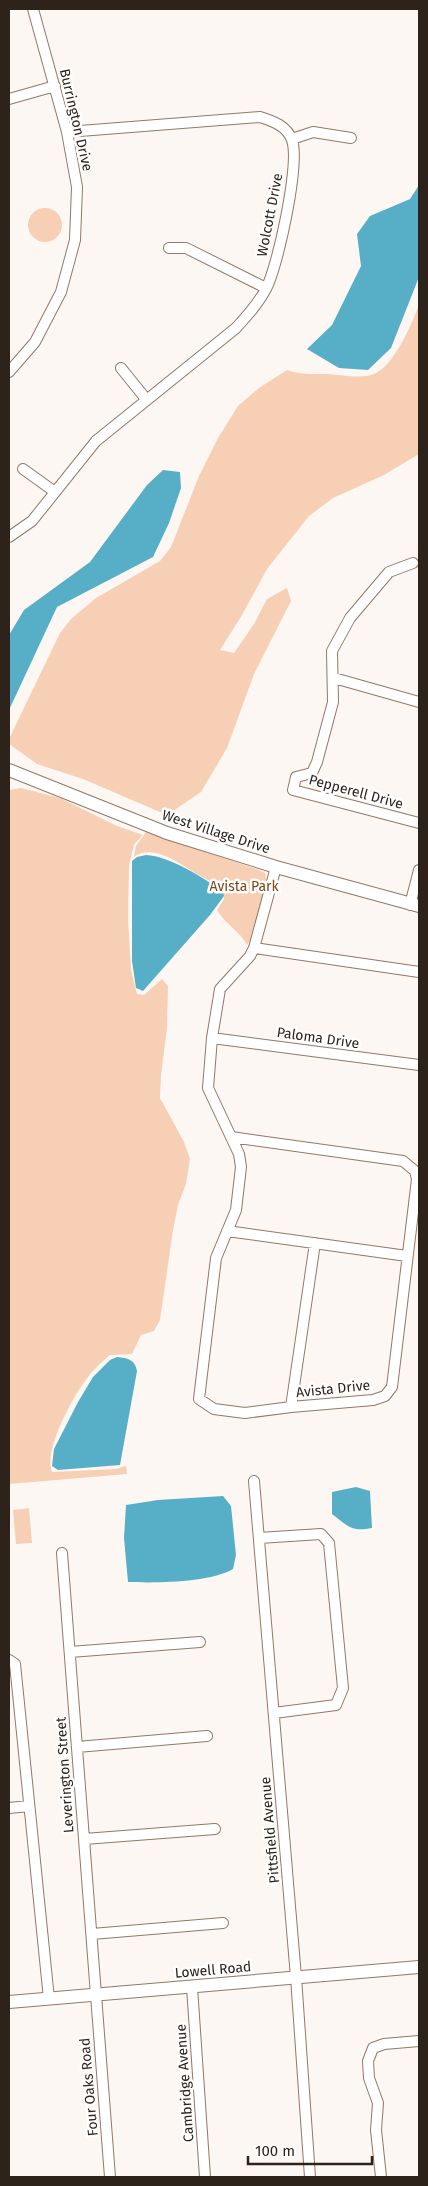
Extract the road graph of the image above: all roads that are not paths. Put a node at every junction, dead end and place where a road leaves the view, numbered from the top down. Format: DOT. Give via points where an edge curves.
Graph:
graph roads {
  1 [pos="33,9"];
  2 [pos="55,86"];
  3 [pos="9,99"];
  4 [pos="67,132"];
  5 [pos="351,138"];
  6 [pos="292,140"];
  7 [pos="168,248"];
  8 [pos="266,288"];
  9 [pos="121,368"];
  10 [pos="9,372"];
  11 [pos="146,399"];
  12 [pos="23,468"];
  13 [pos="55,492"];
  14 [pos="9,537"];
  15 [pos="413,563"];
  16 [pos="334,678"];
  17 [pos="419,702"];
  18 [pos="9,770"];
  19 [pos="419,823"];
  20 [pos="276,867"];
  21 [pos="419,870"];
  22 [pos="414,905"];
  23 [pos="254,948"];
  24 [pos="419,972"];
  25 [pos="212,1038"];
  26 [pos="419,1065"];
  27 [pos="231,1137"];
  28 [pos="227,1232"];
  29 [pos="315,1243"];
  30 [pos="407,1256"];
  31 [pos="291,1407"];
  32 [pos="254,1481"];
  33 [pos="259,1538"];
  34 [pos="62,1554"];
  35 [pos="200,1642"];
  36 [pos="70,1652"];
  37 [pos="9,1660"];
  38 [pos="274,1713"];
  39 [pos="207,1736"];
  40 [pos="77,1746"];
  41 [pos="30,1806"];
  42 [pos="9,1808"];
  43 [pos="215,1829"];
  44 [pos="84,1839"];
  45 [pos="223,1923"];
  46 [pos="92,1934"];
  47 [pos="419,1967"];
  48 [pos="296,1978"];
  49 [pos="192,1987"];
  50 [pos="94,1995"];
  51 [pos="49,1999"];
  52 [pos="9,2002"];
  53 [pos="419,2041"];
  54 [pos="110,2177"];
  55 [pos="205,2177"];
  56 [pos="310,2177"];
  57 [pos="381,2177"];
  1 -- 2 [label="street, Burrington Drive"];
  2 -- 3 [label="street"];
  2 -- 4 [label="street, Burrington Drive"];
  4 -- 6 [label="street" via="260,117 279,123"];
  4 -- 10 [label="street, Burrington Drive" via="78,187 75,240 61,292 35,342"];
  5 -- 6 [label="street" via="313,132"];
  6 -- 8 [label="street, Wolcott Drive" via="295,161 278,255"];
  7 -- 8 [label="street" via="186,248"];
  8 -- 11 [label="street, Wolcott Drive" via="236,328"];
  9 -- 11 [label="street"];
  11 -- 13 [label="street, Wolcott Drive" via="96,441"];
  12 -- 13 [label="street"];
  13 -- 14 [label="street, Wolcott Drive" via="32,521"];
  15 -- 16 [label="street, Pepperell Drive" via="389,572 350,618 332,651"];
  16 -- 17 [label="street"];
  16 -- 19 [label="street, Pepperell Drive" via="334,702 317,762 312,773 296,777 293,790"];
  18 -- 20 [label="street, West Village Drive" via="167,834"];
  20 -- 22 [label="street, West Village Drive"];
  20 -- 23 [label="street, Avista Drive"];
  21 -- 22 [label="street"];
  23 -- 24 [label="street"];
  23 -- 25 [label="street, Avista Drive" via="220,989"];
  25 -- 26 [label="street, Paloma Drive"];
  25 -- 27 [label="street, Avista Drive" via="208,1088"];
  27 -- 28 [label="street, Avista Drive" via="240,1154 241,1167 236,1210"];
  27 -- 30 [label="street, Avista Drive" via="403,1161 415,1171 417,1179"];
  28 -- 29 [label="street"];
  28 -- 31 [label="street, Avista Drive" via="216,1258 199,1399 214,1409 245,1413"];
  29 -- 30 [label="street"];
  29 -- 31 [label="street"];
  30 -- 31 [label="street, Avista Drive" via="392,1387 385,1396 373,1400"];
  32 -- 33 [label="street, Pittsfield Avenue"];
  33 -- 38 [label="street, Pittsfield Avenue"];
  33 -- 38 [label="street" via="321,1534 329,1543 342,1666 343,1688 336,1705"];
  34 -- 36 [label="street, Leverington Street"];
  35 -- 36 [label="street"];
  36 -- 40 [label="street, Leverington Street"];
  37 -- 41 [label="street" via="15,1664"];
  38 -- 48 [label="street, Pittsfield Avenue"];
  39 -- 40 [label="street"];
  40 -- 44 [label="street, Leverington Street"];
  41 -- 42 [label="street"];
  41 -- 51 [label="street"];
  43 -- 44 [label="street"];
  44 -- 46 [label="street, Leverington Street"];
  45 -- 46 [label="street"];
  46 -- 50 [label="street, Leverington Street"];
  47 -- 48 [label="street, Lowell Road"];
  48 -- 49 [label="street, Lowell Road"];
  48 -- 56 [label="street, Pittsfield Avenue"];
  49 -- 50 [label="street, Lowell Road"];
  49 -- 55 [label="street, Cambridge Avenue"];
  50 -- 51 [label="street, Lowell Road"];
  50 -- 54 [label="street, Four Oaks Road"];
  51 -- 52 [label="street, Lowell Road"];
  53 -- 57 [label="street" via="373,2048 368,2061 369,2078 378,2103 376,2130"];
}
